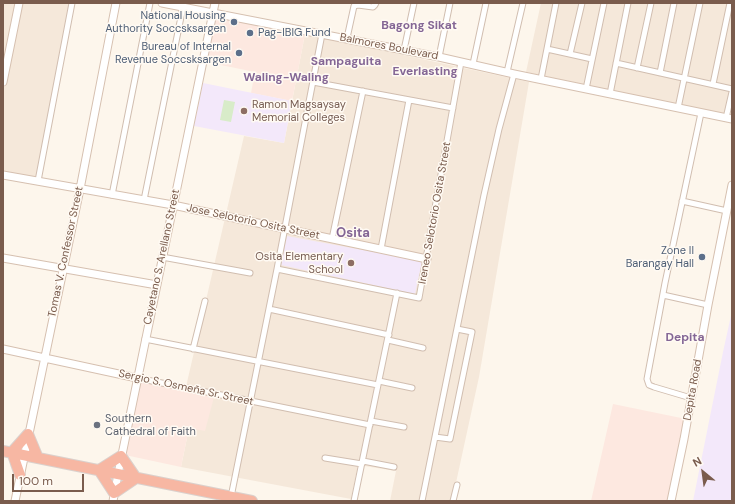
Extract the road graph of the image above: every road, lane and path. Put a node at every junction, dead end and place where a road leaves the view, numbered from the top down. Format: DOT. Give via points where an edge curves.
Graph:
graph roads {
  1 [pos="19,3"];
  2 [pos="72,3"];
  3 [pos="116,3"];
  4 [pos="150,3"];
  5 [pos="162,3"];
  6 [pos="215,3"];
  7 [pos="376,3"];
  8 [pos="414,3"];
  9 [pos="450,3"];
  10 [pos="486,3"];
  11 [pos="523,3"];
  12 [pos="556,3"];
  13 [pos="582,3"];
  14 [pos="604,3"];
  15 [pos="628,3"];
  16 [pos="651,3"];
  17 [pos="674,3"];
  18 [pos="700,3"];
  19 [pos="730,3"];
  20 [pos="183,7"];
  21 [pos="212,13"];
  22 [pos="322,34"];
  23 [pos="347,38"];
  24 [pos="547,49"];
  25 [pos="404,50"];
  26 [pos="570,54"];
  27 [pos="439,57"];
  28 [pos="592,59"];
  29 [pos="461,62"];
  30 [pos="616,63"];
  31 [pos="473,64"];
  32 [pos="637,68"];
  33 [pos="511,73"];
  34 [pos="660,73"];
  35 [pos="684,78"];
  36 [pos="541,80"];
  37 [pos="3,82"];
  38 [pos="312,82"];
  39 [pos="713,84"];
  40 [pos="586,89"];
  41 [pos="732,90"];
  42 [pos="363,91"];
  43 [pos="610,94"];
  44 [pos="409,100"];
  45 [pos="453,108"];
  46 [pos="678,108"];
  47 [pos="701,113"];
  48 [pos="729,119"];
  49 [pos="3,176"];
  50 [pos="38,181"];
  51 [pos="732,185"];
  52 [pos="80,189"];
  53 [pos="112,195"];
  54 [pos="144,200"];
  55 [pos="682,201"];
  56 [pos="173,205"];
  57 [pos="727,211"];
  58 [pos="284,229"];
  59 [pos="332,239"];
  60 [pos="381,249"];
  61 [pos="162,257"];
  62 [pos="3,258"];
  63 [pos="427,259"];
  64 [pos="63,269"];
  65 [pos="276,269"];
  66 [pos="250,273"];
  67 [pos="157,285"];
  68 [pos="398,293"];
  69 [pos="663,295"];
  70 [pos="204,301"];
  71 [pos="708,305"];
  72 [pos="269,309"];
  73 [pos="457,329"];
  74 [pos="388,338"];
  75 [pos="145,339"];
  76 [pos="193,348"];
  77 [pos="423,348"];
  78 [pos="3,349"];
  79 [pos="44,358"];
  80 [pos="258,361"];
  81 [pos="138,378"];
  82 [pos="379,383"];
  83 [pos="412,388"];
  84 [pos="691,398"];
  85 [pos="250,401"];
  86 [pos="370,423"];
  87 [pos="404,427"];
  88 [pos="28,434"];
  89 [pos="435,437"];
  90 [pos="7,451"];
  91 [pos="24,455"];
  92 [pos="121,456"];
  93 [pos="38,458"];
  94 [pos="325,458"];
  95 [pos="362,463"];
  96 [pos="394,467"];
  97 [pos="99,470"];
  98 [pos="118,474"];
  99 [pos="20,476"];
  100 [pos="136,478"];
  101 [pos="457,485"];
  102 [pos="114,497"];
  103 [pos="236,499"];
  104 [pos="15,501"];
  105 [pos="252,501"];
  106 [pos="354,501"];
  107 [pos="422,501"];
  108 [pos="453,501"];
  109 [pos="671,501"];
  1 -- 37 [label="street"];
  2 -- 50 [label="street"];
  3 -- 52 [label="street, Tomas V. Confessor Street"];
  4 -- 53 [label="street"];
  5 -- 20 [label="street, Balmores Boulevard"];
  6 -- 21 [label="street, Cayetano S. Arellano Street"];
  7 -- 23 [label="street" via="373,7 354,6"];
  8 -- 25 [label="street"];
  9 -- 27 [label="street"];
  10 -- 31 [label="street"];
  11 -- 33 [label="street"];
  12 -- 24 [label="street"];
  13 -- 26 [label="street"];
  14 -- 28 [label="street"];
  15 -- 30 [label="street"];
  16 -- 32 [label="street"];
  17 -- 34 [label="street"];
  18 -- 35 [label="street"];
  19 -- 39 [label="street"];
  20 -- 21 [label="street, Balmores Boulevard"];
  20 -- 54 [label="street"];
  21 -- 22 [label="street, Balmores Boulevard"];
  21 -- 56 [label="street, Cayetano S. Arellano Street"];
  22 -- 23 [label="street, Balmores Boulevard"];
  22 -- 38 [label="street"];
  23 -- 25 [label="street, Balmores Boulevard"];
  24 -- 26 [label="street"];
  24 -- 36 [label="street"];
  25 -- 27 [label="street, Balmores Boulevard"];
  26 -- 28 [label="street"];
  27 -- 29 [label="street, Balmores Boulevard"];
  28 -- 40 [label="street"];
  29 -- 31 [label="street, Balmores Boulevard"];
  29 -- 45 [label="street, Ireneo Selotorio Osita Street"];
  30 -- 32 [label="street"];
  30 -- 43 [label="street"];
  31 -- 33 [label="street, Balmores Boulevard"];
  32 -- 34 [label="street"];
  33 -- 36 [label="street, Balmores Boulevard"];
  33 -- 73 [label="street"];
  34 -- 35 [label="street"];
  35 -- 39 [label="street"];
  35 -- 46 [label="street"];
  36 -- 40 [label="street, Balmores Boulevard"];
  38 -- 42 [label="street"];
  38 -- 58 [label="street"];
  39 -- 41 [label="street"];
  40 -- 43 [label="street, Balmores Boulevard"];
  41 -- 48 [label="street"];
  42 -- 44 [label="street"];
  42 -- 59 [label="street"];
  43 -- 46 [label="street, Balmores Boulevard"];
  44 -- 45 [label="street"];
  44 -- 60 [label="street"];
  45 -- 63 [label="street, Ireneo Selotorio Osita Street"];
  46 -- 47 [label="street, Balmores Boulevard"];
  47 -- 48 [label="street, Balmores Boulevard"];
  47 -- 55 [label="street"];
  49 -- 50 [label="street, Jose Selotorio Osita Street"];
  50 -- 52 [label="street, Jose Selotorio Osita Street"];
  51 -- 57 [label="street, Depita Road"];
  52 -- 53 [label="street, Jose Selotorio Osita Street"];
  52 -- 64 [label="street, Tomas V. Confessor Street"];
  53 -- 54 [label="street, Jose Selotorio Osita Street"];
  54 -- 56 [label="street, Jose Selotorio Osita Street"];
  55 -- 57 [label="street"];
  55 -- 69 [label="street"];
  56 -- 58 [label="street, Jose Selotorio Osita Street"];
  56 -- 61 [label="street, Cayetano S. Arellano Street"];
  57 -- 71 [label="street, Depita Road"];
  58 -- 59 [label="street, Jose Selotorio Osita Street"];
  58 -- 65 [label="street"];
  59 -- 60 [label="street, Jose Selotorio Osita Street"];
  60 -- 63 [label="street, Jose Selotorio Osita Street"];
  61 -- 66 [label="street"];
  61 -- 67 [label="street, Cayetano S. Arellano Street"];
  62 -- 64 [label="street"];
  63 -- 68 [label="street, Ireneo Selotorio Osita Street" via="419,298"];
  64 -- 67 [label="street"];
  64 -- 79 [label="street, Tomas V. Confessor Street"];
  65 -- 68 [label="street"];
  65 -- 72 [label="street"];
  67 -- 75 [label="street, Cayetano S. Arellano Street"];
  68 -- 74 [label="street"];
  69 -- 71 [label="street"];
  69 -- 84 [label="street" via="646,379 649,385"];
  70 -- 76 [label="street"];
  71 -- 84 [label="street, Depita Road"];
  72 -- 74 [label="street"];
  72 -- 80 [label="street"];
  73 -- 89 [label="street"];
  73 -- 89 [label="street" via="472,332 450,439"];
  74 -- 77 [label="street"];
  74 -- 82 [label="street"];
  75 -- 76 [label="street"];
  75 -- 81 [label="street, Cayetano S. Arellano Street"];
  76 -- 80 [label="street"];
  78 -- 79 [label="street, Sergio S. Osmeña Sr. Street"];
  79 -- 81 [label="street, Sergio S. Osmeña Sr. Street"];
  79 -- 88 [label="street, Tomas V. Confessor Street"];
  80 -- 82 [label="street"];
  80 -- 85 [label="street"];
  81 -- 85 [label="street, Sergio S. Osmeña Sr. Street"];
  81 -- 92 [label="street, Cayetano S. Arellano Street"];
  82 -- 83 [label="street"];
  82 -- 86 [label="street"];
  84 -- 109 [label="street, Depita Road"];
  85 -- 86 [label="street, Sergio S. Osmeña Sr. Street"];
  85 -- 103 [label="street"];
  86 -- 87 [label="street, Sergio S. Osmeña Sr. Street"];
  86 -- 95 [label="street"];
  88 -- 90 [label="highway"];
  88 -- 91 [label="street, Tomas V. Confessor Street"];
  88 -- 93 [label="highway"];
  89 -- 107 [label="street"];
  90 -- 91 [label="highway"];
  90 -- 99 [label="highway"];
  91 -- 93 [label="highway"];
  91 -- 99 [label="street, Tomas V. Confessor Street"];
  92 -- 97 [label="highway"];
  92 -- 98 [label="street, Cayetano S. Arellano Street"];
  92 -- 100 [label="highway"];
  93 -- 97 [label="highway"];
  94 -- 95 [label="street"];
  95 -- 96 [label="street"];
  95 -- 106 [label="street"];
  97 -- 98 [label="highway"];
  97 -- 102 [label="highway"];
  98 -- 100 [label="highway"];
  98 -- 102 [label="street, Cayetano S. Arellano Street"];
  99 -- 104 [label="street, Tomas V. Confessor Street"];
  100 -- 102 [label="highway"];
  100 -- 103 [label="highway"];
  101 -- 108 [label="street"];
  103 -- 105 [label="highway"];
}
